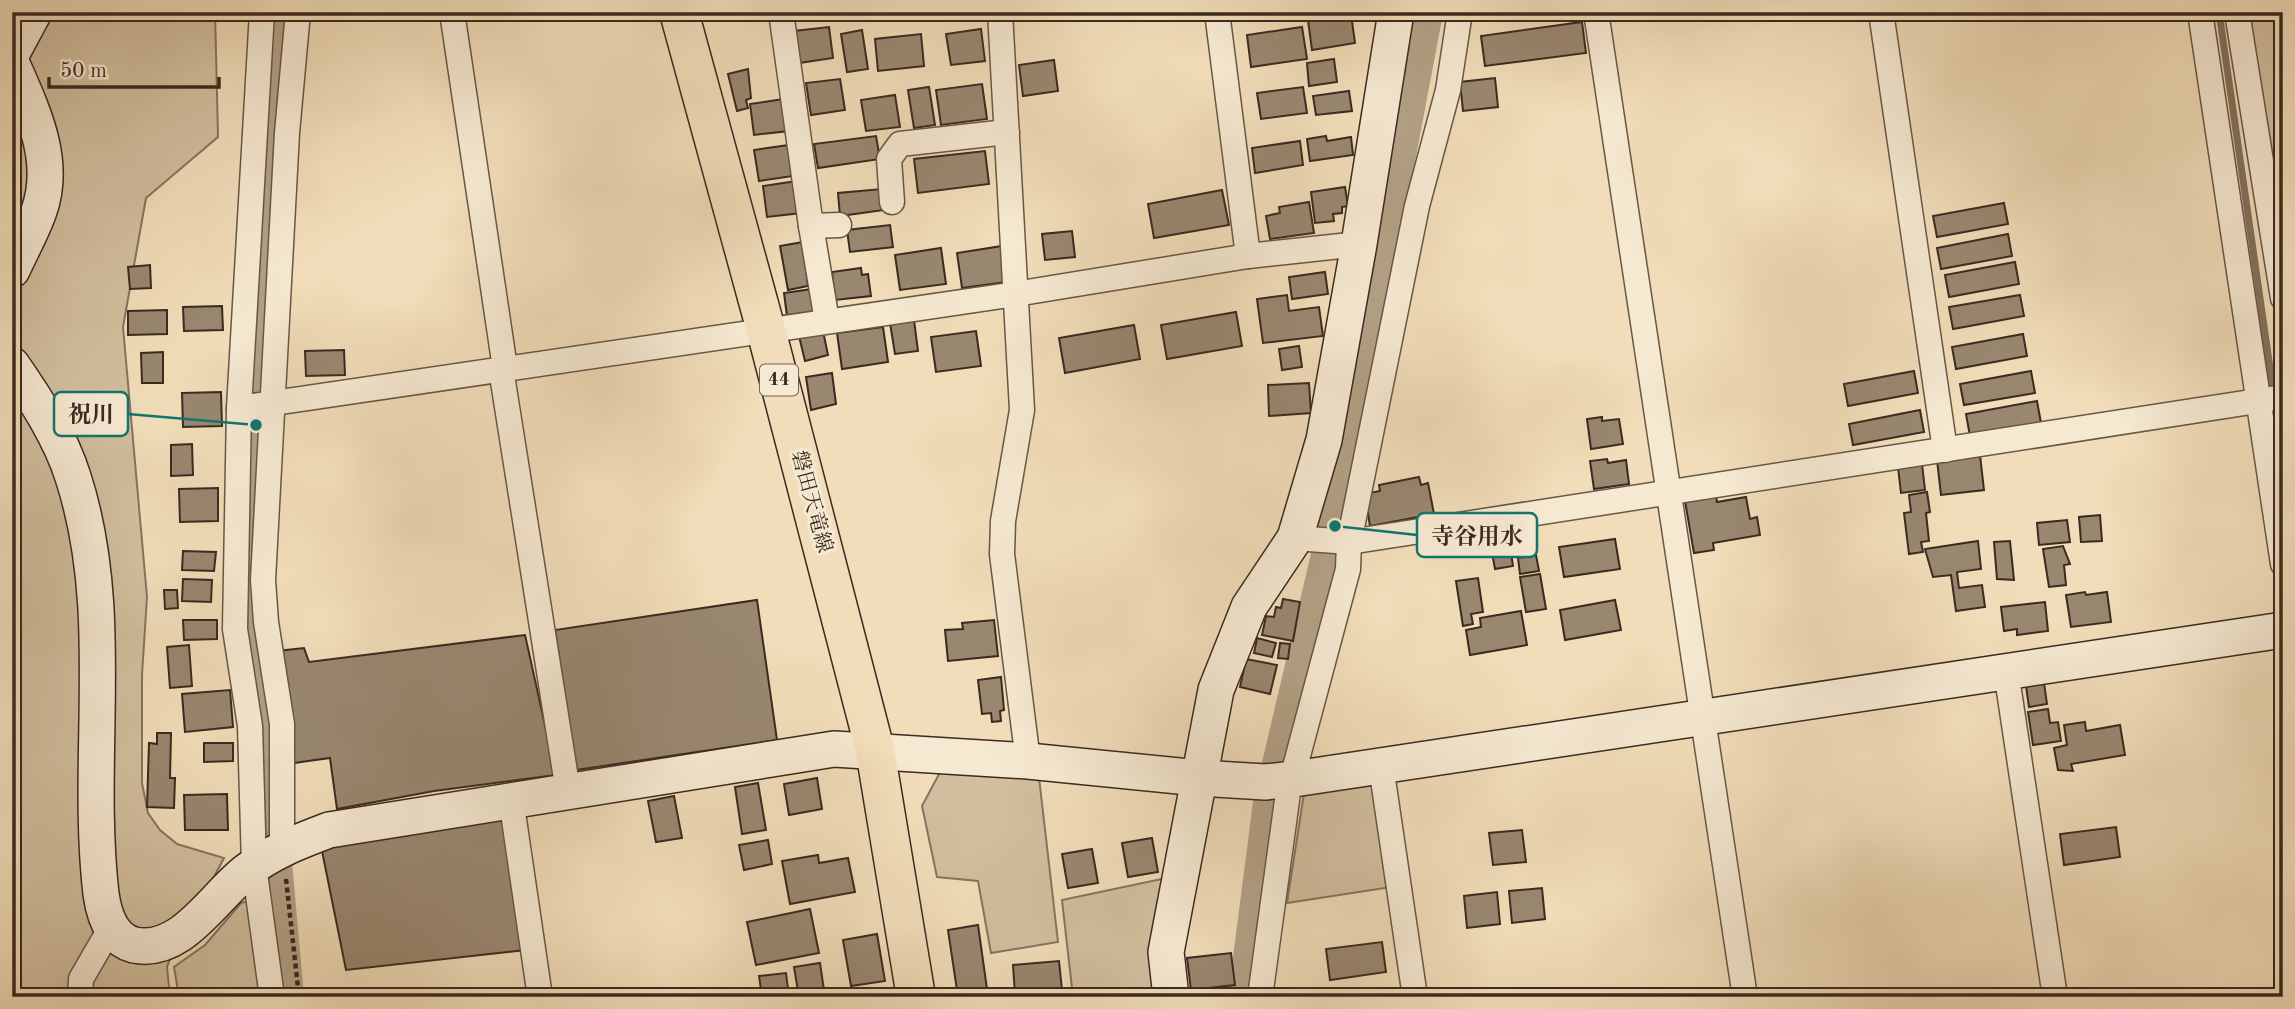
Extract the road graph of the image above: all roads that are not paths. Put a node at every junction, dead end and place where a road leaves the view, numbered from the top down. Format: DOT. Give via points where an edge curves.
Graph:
graph roads {
  1 [pos="34,12"];
  2 [pos="262,12"];
  3 [pos="298,12"];
  4 [pos="452,12"];
  5 [pos="679,12"];
  6 [pos="781,12"];
  7 [pos="1000,12"];
  8 [pos="1217,12"];
  9 [pos="1396,12"];
  10 [pos="1460,12"];
  11 [pos="1596,12"];
  12 [pos="1881,12"];
  13 [pos="2200,12"];
  14 [pos="2237,12"];
  15 [pos="12,53"];
  16 [pos="12,64"];
  17 [pos="1007,132"];
  18 [pos="892,202"];
  19 [pos="839,225"];
  20 [pos="811,226"];
  21 [pos="1359,244"];
  22 [pos="1248,256"];
  23 [pos="12,270"];
  24 [pos="1016,294"];
  25 [pos="2283,298"];
  26 [pos="827,321"];
  27 [pos="766,330"];
  28 [pos="12,365"];
  29 [pos="503,369"];
  30 [pos="2269,399"];
  31 [pos="275,403"];
  32 [pos="239,408"];
  33 [pos="1945,450"];
  34 [pos="1668,493"];
  35 [pos="1327,540"];
  36 [pos="2283,564"];
  37 [pos="2283,630"];
  38 [pos="2006,671"];
  39 [pos="1702,716"];
  40 [pos="875,750"];
  41 [pos="1028,761"];
  42 [pos="1381,766"];
  43 [pos="1199,778"];
  44 [pos="1294,779"];
  45 [pos="568,790"];
  46 [pos="511,799"];
  47 [pos="269,856"];
  48 [pos="111,927"];
  49 [pos="1163,996"];
  50 [pos="80,997"];
  51 [pos="272,997"];
  52 [pos="540,997"];
  53 [pos="916,997"];
  54 [pos="1260,997"];
  55 [pos="1415,997"];
  56 [pos="1745,997"];
  57 [pos="2055,997"];
  1 -- 15 [label="street"];
  2 -- 32 [label="street"];
  3 -- 31 [label="street" via="287,134"];
  4 -- 29 [label="street"];
  5 -- 27 [label="main road, 磐田天竜線 / 44"];
  6 -- 20 [label="street"];
  7 -- 17 [label="street"];
  8 -- 22 [label="street"];
  9 -- 21 [label="street"];
  10 -- 35 [label="street" via="1448,90"];
  11 -- 34 [label="street"];
  12 -- 33 [label="street"];
  13 -- 30 [label="street"];
  14 -- 25 [label="street"];
  16 -- 23 [label="street" via="40,134 46,167 41,208"];
  17 -- 18 [label="street" via="900,144 889,159"];
  17 -- 24 [label="street"];
  19 -- 20 [label="street"];
  20 -- 26 [label="street"];
  21 -- 22 [label="street"];
  21 -- 35 [label="street" via="1324,440"];
  22 -- 24 [label="street"];
  24 -- 26 [label="street"];
  24 -- 41 [label="street" via="1022,410 1003,517 1002,554"];
  26 -- 27 [label="street"];
  27 -- 29 [label="street"];
  27 -- 40 [label="main road, 磐田天竜線 / 44"];
  28 -- 48 [label="street" via="73,475 88,541 98,603 98,871"];
  29 -- 31 [label="street"];
  29 -- 45 [label="street"];
  30 -- 33 [label="street"];
  30 -- 36 [label="street"];
  31 -- 32 [label="street"];
  31 -- 47 [label="street" via="263,580 282,724"];
  32 -- 47 [label="street" via="235,629"];
  33 -- 34 [label="street"];
  34 -- 35 [label="street"];
  34 -- 39 [label="street"];
  35 -- 43 [label="street" via="1249,607 1216,690"];
  35 -- 44 [label="street" via="1348,569"];
  37 -- 38 [label="street"];
  38 -- 39 [label="street"];
  38 -- 57 [label="street"];
  39 -- 42 [label="street"];
  39 -- 56 [label="street"];
  40 -- 41 [label="street"];
  40 -- 45 [label="street" via="834,749"];
  40 -- 53 [label="main road, 磐田天竜線 / 44"];
  41 -- 43 [label="street"];
  42 -- 44 [label="street"];
  42 -- 55 [label="street"];
  43 -- 44 [label="street"];
  43 -- 49 [label="street" via="1166,952"];
  44 -- 54 [label="street" via="1288,793"];
  45 -- 46 [label="street"];
  46 -- 47 [label="street" via="352,824"];
  46 -- 52 [label="street"];
  47 -- 48 [label="street" via="172,939 137,945 122,940"];
  47 -- 51 [label="street"];
  48 -- 50 [label="street" via="81,979"];
}
